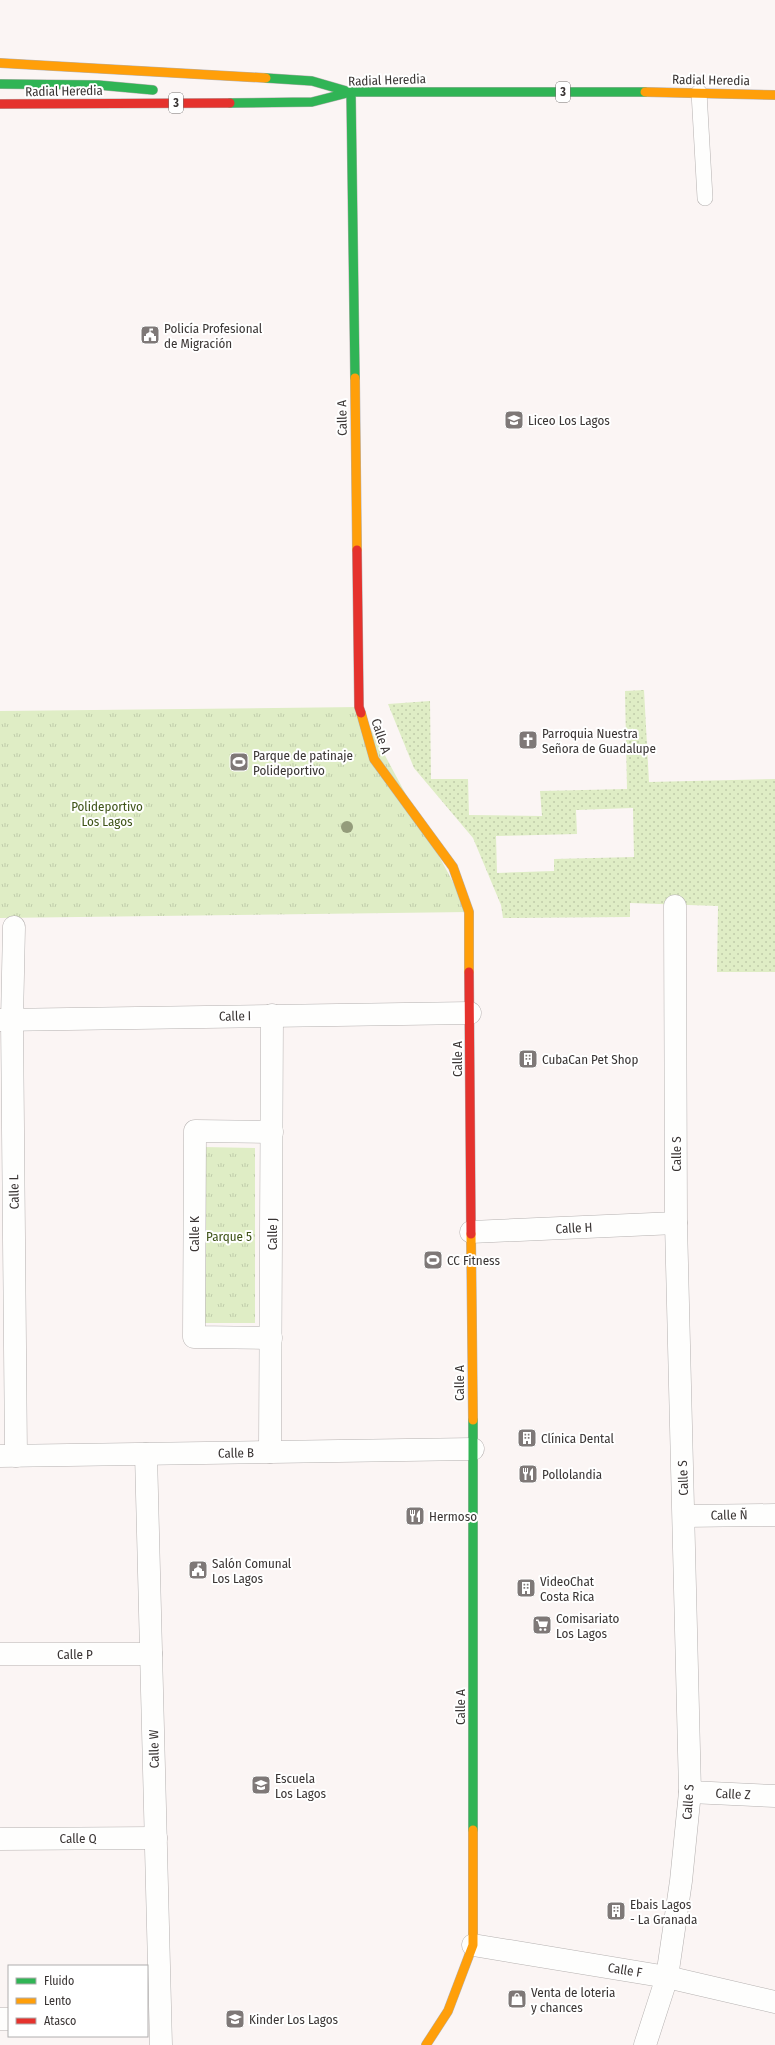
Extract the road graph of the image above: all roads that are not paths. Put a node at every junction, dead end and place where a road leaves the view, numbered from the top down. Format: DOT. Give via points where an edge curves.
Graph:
graph roads {
  1 [pos="0,63"];
  2 [pos="0,84"];
  3 [pos="160,91"];
  4 [pos="351,92"];
  5 [pos="699,92"];
  6 [pos="191,94"];
  7 [pos="775,95"];
  8 [pos="276,102"];
  9 [pos="0,104"];
  10 [pos="705,198"];
  11 [pos="675,906"];
  12 [pos="14,927"];
  13 [pos="470,1013"];
  14 [pos="272,1015"];
  15 [pos="6,1020"];
  16 [pos="272,1132"];
  17 [pos="676,1223"];
  18 [pos="471,1232"];
  19 [pos="271,1338"];
  20 [pos="473,1449"];
  21 [pos="270,1452"];
  22 [pos="146,1454"];
  23 [pos="8,1456"];
  24 [pos="775,1515"];
  25 [pos="684,1516"];
  26 [pos="0,1654"];
  27 [pos="151,1654"];
  28 [pos="690,1792"];
  29 [pos="775,1796"];
  30 [pos="156,1838"];
  31 [pos="0,1839"];
  32 [pos="473,1945"];
  33 [pos="667,1977"];
  34 [pos="775,2002"];
  35 [pos="154,2020"];
  36 [pos="161,2045"];
  37 [pos="426,2045"];
  38 [pos="645,2045"];
  1 -- 4 [label="street" via="312,80"];
  2 -- 3 [label="street" via="98,85"];
  4 -- 5 [label="street, Radial Heredia / 3"];
  4 -- 8 [label="street, Radial Heredia / 3" via="312,102"];
  4 -- 13 [label="street, Calle A" via="359,708 374,759 453,867 469,912"];
  5 -- 7 [label="street, Radial Heredia / 3"];
  5 -- 10 [label="lane"];
  6 -- 8 [label="street"];
  8 -- 9 [label="street, Radial Heredia / 3"];
  11 -- 17 [label="street, Calle S"];
  12 -- 15 [label="street, Calle L"];
  13 -- 14 [label="street, Calle I"];
  13 -- 18 [label="street, Calle A"];
  14 -- 15 [label="street, Calle I"];
  14 -- 16 [label="street, Calle J"];
  15 -- 23 [label="street, Calle L"];
  16 -- 19 [label="street, Calle J"];
  16 -- 19 [label="street, Calle K" via="195,1131 194,1337"];
  17 -- 18 [label="street, Calle H"];
  17 -- 25 [label="street, Calle S"];
  18 -- 20 [label="street, Calle A"];
  19 -- 21 [label="street, Calle J"];
  20 -- 21 [label="street, Calle B"];
  20 -- 32 [label="street, Calle A"];
  21 -- 22 [label="street, Calle B"];
  22 -- 23 [label="street, Calle B"];
  22 -- 27 [label="street, Calle W"];
  24 -- 25 [label="street, Calle Ñ"];
  25 -- 28 [label="street, Calle S"];
  26 -- 27 [label="street, Calle P"];
  27 -- 30 [label="street, Calle W"];
  28 -- 29 [label="street, Calle Z"];
  28 -- 33 [label="street, Calle S" via="681,1881"];
  30 -- 31 [label="street, Calle Q"];
  30 -- 35 [label="street, Calle W"];
  32 -- 33 [label="street, Calle F"];
  32 -- 37 [label="street, Calle A" via="448,2011"];
  33 -- 34 [label="street, Calle F"];
  33 -- 38 [label="street, Calle S"];
  35 -- 36 [label="street, Calle W"];
}
